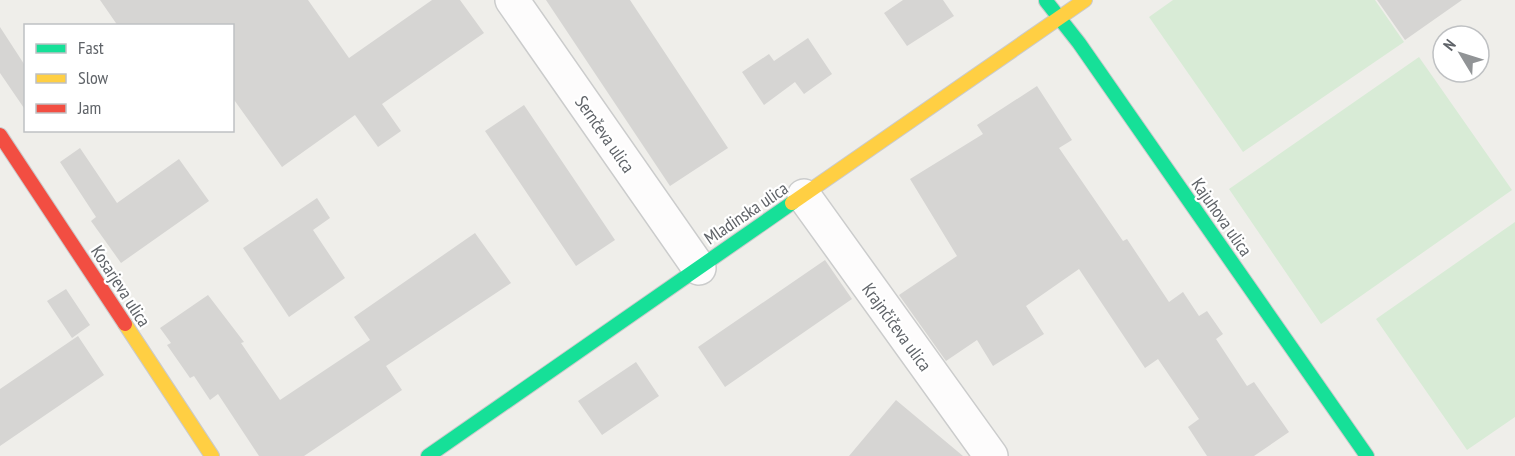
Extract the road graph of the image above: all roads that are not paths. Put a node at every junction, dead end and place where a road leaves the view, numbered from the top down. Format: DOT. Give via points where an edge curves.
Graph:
graph roads {
  1 [pos="512,0"];
  2 [pos="1045,0"];
  3 [pos="1085,0"];
  4 [pos="1058,19"];
  5 [pos="0,135"];
  6 [pos="804,196"];
  7 [pos="699,268"];
  8 [pos="212,456"];
  9 [pos="428,456"];
  10 [pos="991,456"];
  11 [pos="1367,456"];
  1 -- 7 [label="street, Sernčeva ulica"];
  2 -- 4 [label="street, Kajuhova ulica"];
  3 -- 4 [label="street, Mladinska ulica"];
  4 -- 6 [label="street, Mladinska ulica"];
  4 -- 11 [label="street, Kajuhova ulica" via="1079,43"];
  5 -- 8 [label="street, Kosarjeva ulica"];
  6 -- 7 [label="street, Mladinska ulica"];
  6 -- 10 [label="street, Krajnčičeva ulica"];
  7 -- 9 [label="street, Mladinska ulica"];
}
